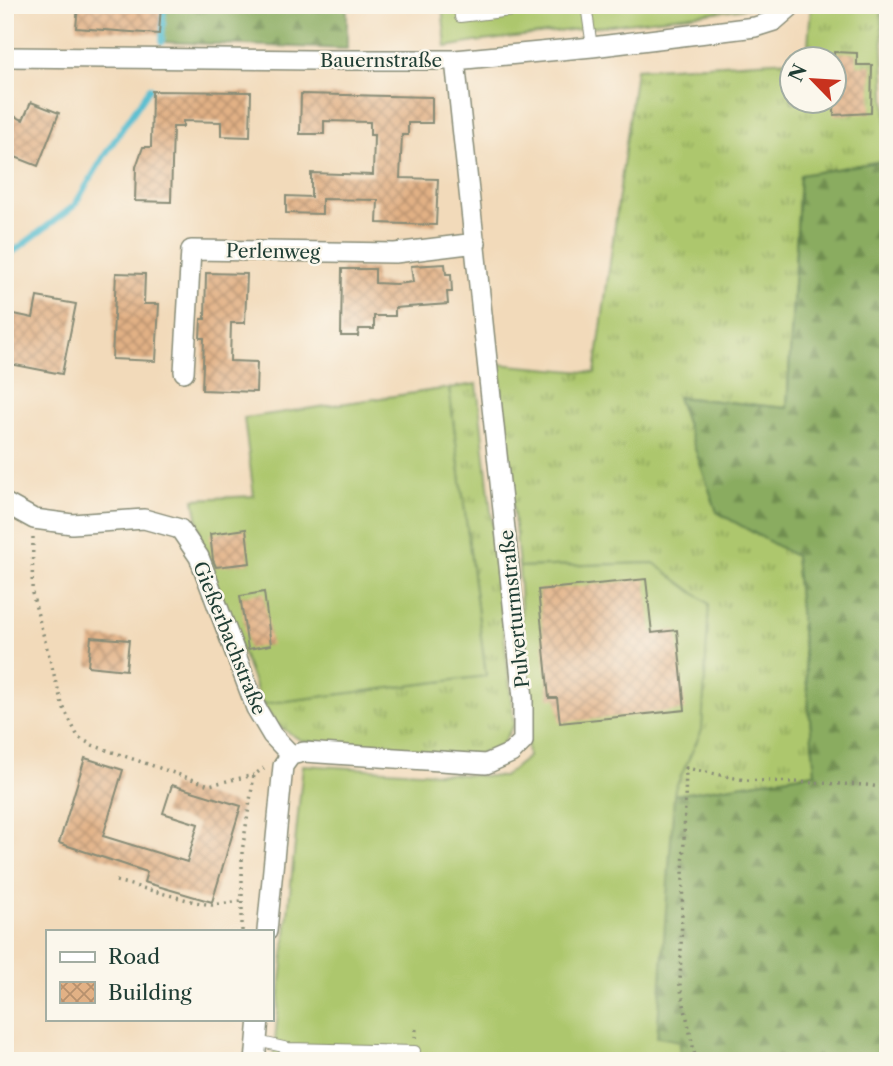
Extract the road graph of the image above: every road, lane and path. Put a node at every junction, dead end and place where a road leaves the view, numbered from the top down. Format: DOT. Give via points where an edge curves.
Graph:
graph roads {
  1 [pos="459,5"];
  2 [pos="564,5"];
  3 [pos="586,5"];
  4 [pos="788,6"];
  5 [pos="592,47"];
  6 [pos="5,57"];
  7 [pos="455,60"];
  8 [pos="475,243"];
  9 [pos="184,372"];
  10 [pos="5,503"];
  11 [pos="34,519"];
  12 [pos="287,761"];
  13 [pos="254,775"];
  14 [pos="888,788"];
  15 [pos="116,881"];
  16 [pos="241,901"];
  17 [pos="242,930"];
  18 [pos="267,930"];
  19 [pos="259,1020"];
  20 [pos="256,1051"];
  21 [pos="415,1051"];
  22 [pos="696,1061"];
  1 -- 2 [label="lane" via="460,17"];
  3 -- 5 [label="lane"];
  4 -- 5 [label="street, Bauernstraße" via="774,21 755,27"];
  5 -- 7 [label="street, Bauernstraße"];
  6 -- 7 [label="street, Bauernstraße"];
  7 -- 8 [label="street, Pulverturmstraße"];
  8 -- 9 [label="street, Perlenweg" via="395,253 191,250"];
  8 -- 12 [label="street, Pulverturmstraße" via="523,698 523,741 511,753 486,764 304,752"];
  10 -- 11 [label="street, Gießerbachstraße"];
  11 -- 12 [label="street, Gießerbachstraße" via="72,524 144,520 180,528 199,557 256,708"];
  11 -- 13 [label="path" via="32,593 62,704 78,737 209,785"];
  12 -- 13 [label="path" via="261,768"];
  12 -- 18 [label="street"];
  13 -- 16 [label="path" via="242,852"];
  14 -- 22 [label="path" via="745,780 686,768 680,985"];
  15 -- 16 [label="path" via="212,905"];
  16 -- 17 [label="path"];
  19 -- 20 [label="street"];
  20 -- 21 [label="lane"];
}
